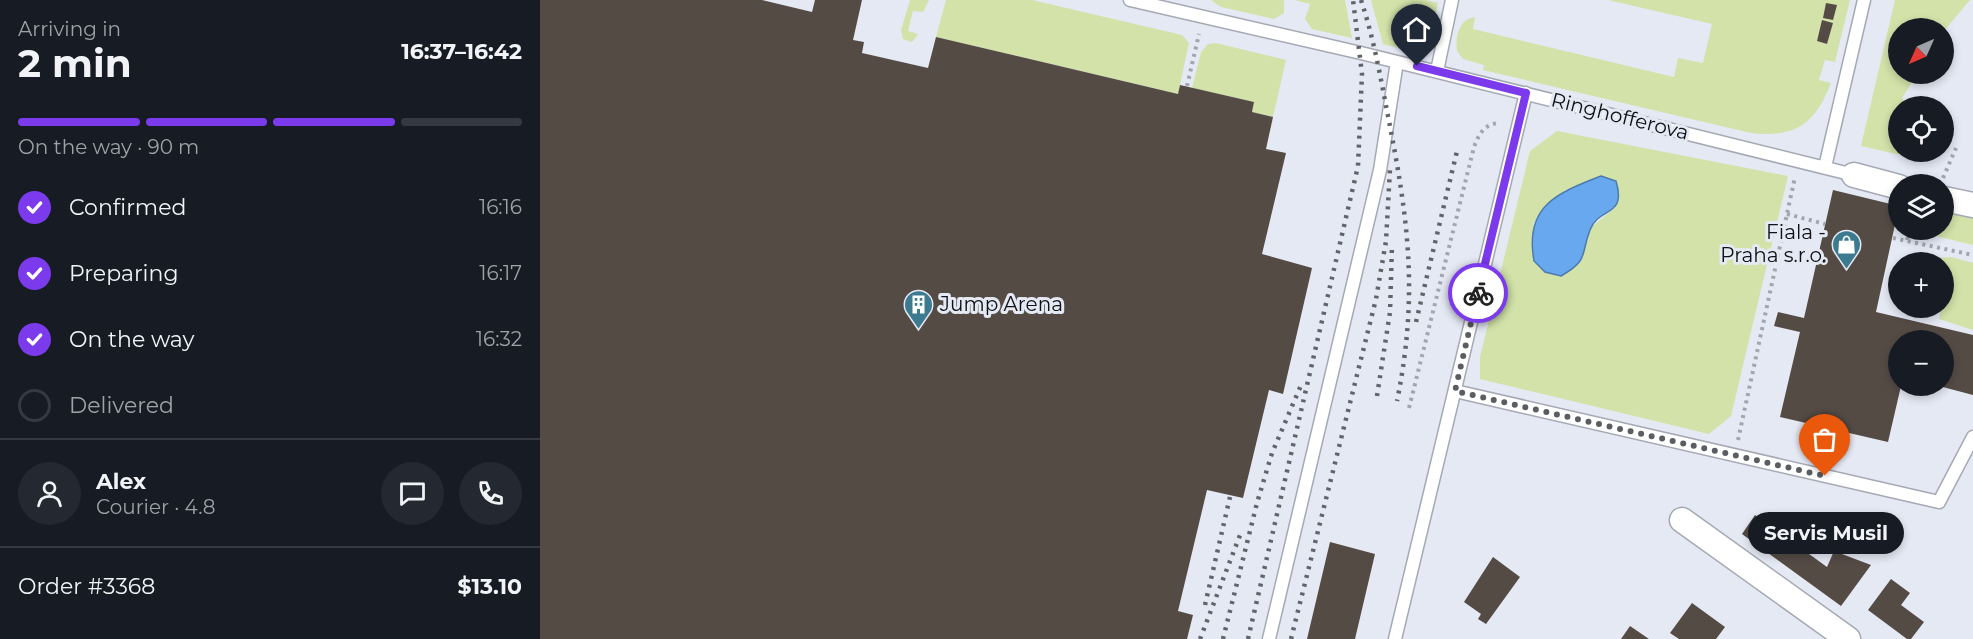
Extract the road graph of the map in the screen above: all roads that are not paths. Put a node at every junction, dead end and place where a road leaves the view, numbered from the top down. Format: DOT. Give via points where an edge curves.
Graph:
graph roads {
  1 [pos="1130,0"];
  2 [pos="1187,0"];
  3 [pos="1452,0"];
  4 [pos="1864,0"];
  5 [pos="1184,13"];
  6 [pos="1397,62"];
  7 [pos="1437,71"];
  8 [pos="1526,93"];
  9 [pos="1825,167"];
  10 [pos="1854,175"];
  11 [pos="1888,184"];
  12 [pos="1954,201"];
  13 [pos="1973,205"];
  14 [pos="1455,391"];
  15 [pos="1973,437"];
  16 [pos="1682,520"];
  17 [pos="1269,639"];
  18 [pos="1395,639"];
  19 [pos="1848,639"];
  1 -- 5 [label="lane, Ringhofferova"];
  2 -- 5 [label="lane"];
  3 -- 7 [label="lane"];
  4 -- 9 [label="lane"];
  5 -- 6 [label="lane, Ringhofferova"];
  6 -- 7 [label="lane, Ringhofferova"];
  6 -- 17 [label="lane" via="1380,170"];
  7 -- 8 [label="lane, Ringhofferova"];
  8 -- 9 [label="lane, Ringhofferova"];
  8 -- 14 [label="lane"];
  9 -- 10 [label="lane, Ringhofferova"];
  10 -- 11 [label="street, Ringhofferova"];
  12 -- 13 [label="street"];
  14 -- 15 [label="lane" via="1939,502"];
  14 -- 18 [label="lane"];
  16 -- 19 [label="street"];
}
